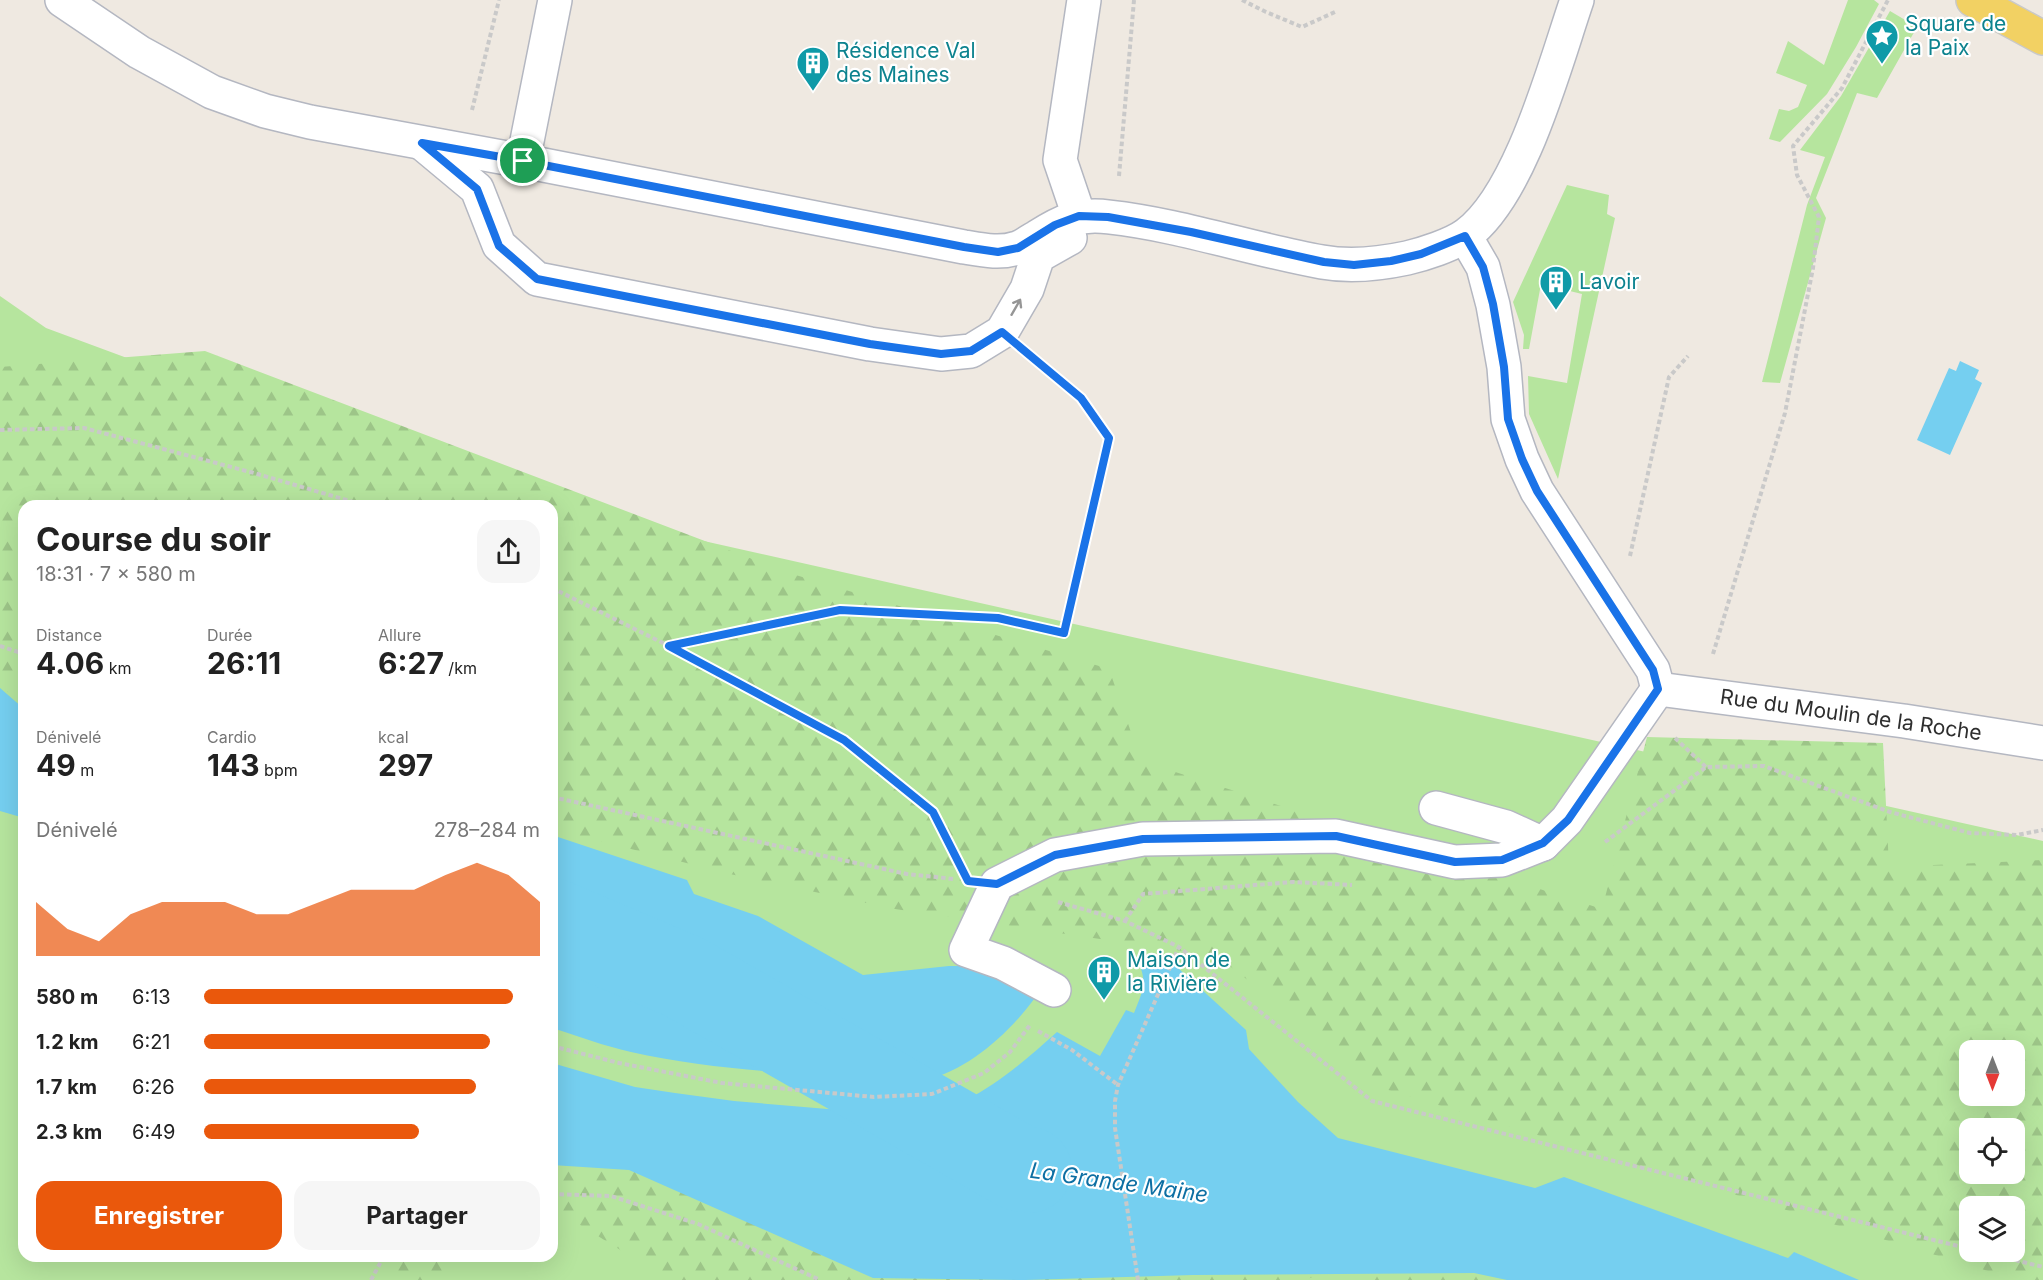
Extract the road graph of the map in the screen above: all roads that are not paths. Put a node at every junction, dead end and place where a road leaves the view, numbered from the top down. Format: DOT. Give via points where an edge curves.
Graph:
graph roads {
  1 [pos="62,0"];
  2 [pos="555,0"];
  3 [pos="1084,0"];
  4 [pos="1577,0"];
  5 [pos="1974,0"];
  6 [pos="2043,38"];
  7 [pos="422,143"];
  8 [pos="523,161"];
  9 [pos="1094,216"];
  10 [pos="1465,236"];
  11 [pos="1658,689"];
  12 [pos="2043,743"];
  13 [pos="1436,808"];
  14 [pos="1543,843"];
  15 [pos="1053,990"];
  1 -- 7 [label="street" via="139,52 212,92 310,122"];
  2 -- 8 [label="street"];
  3 -- 9 [label="street" via="1060,160"];
  4 -- 10 [label="street" via="1526,144 1499,197"];
  5 -- 6 [label="main road"];
  7 -- 8 [label="street"];
  7 -- 9 [label="street, one-way" via="477,189 499,246 537,279 858,342 941,354 971,351 1002,332 1027,289 1038,256"];
  8 -- 9 [label="street" via="998,252 1018,248 1055,225"];
  9 -- 10 [label="street" via="1354,265 1421,254"];
  10 -- 11 [label="street" via="1483,267 1493,304 1508,419 1522,459 1537,491 1653,670"];
  11 -- 12 [label="street, Rue du Moulin de la Roche"];
  11 -- 14 [label="street" via="1568,820"];
  13 -- 14 [label="street" via="1506,827"];
  14 -- 15 [label="street" via="1502,860 1455,862 1336,836 1143,839 1055,855 983,883 966,951 1003,963"];
}
